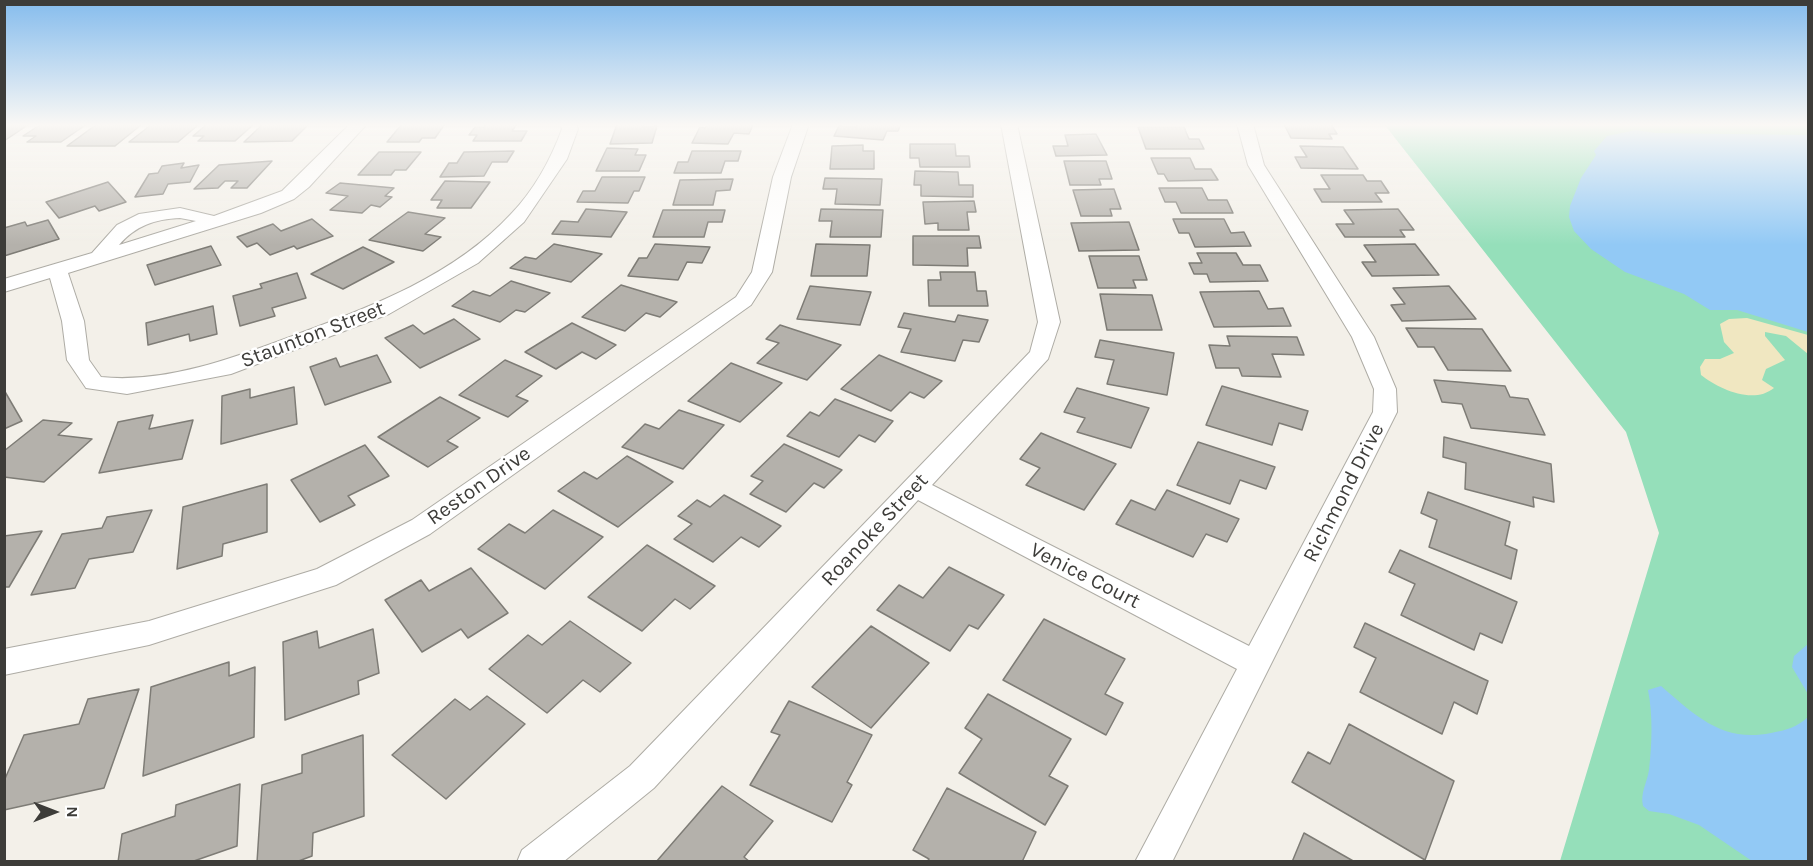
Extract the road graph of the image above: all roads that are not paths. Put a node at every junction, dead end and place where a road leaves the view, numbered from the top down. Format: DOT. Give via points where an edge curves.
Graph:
graph roads {
  1 [pos="321,164"];
  2 [pos="555,164"];
  3 [pos="787,164"];
  4 [pos="1017,164"];
  5 [pos="1257,164"];
  6 [pos="57,270"];
  7 [pos="4,286"];
  8 [pos="915,487"];
  9 [pos="4,663"];
  10 [pos="1255,664"];
  11 [pos="534,861"];
  12 [pos="1153,861"];
  1 -- 6 [label="street" via="288,195 255,209 213,222 199,215 160,214 124,229 99,256"];
  2 -- 6 [label="street, Staunton Street" via="518,218 471,259 382,310 231,368 127,387 94,383 78,360 73,321"];
  3 -- 9 [label="street, Reston Drive" via="762,272 744,301 421,526 326,576 149,633"];
  4 -- 8 [label="street, Roanoke Street" via="1049,322 1040,354"];
  5 -- 10 [label="street, Richmond Drive" via="1363,337 1385,389 1385,412"];
  6 -- 7 [label="street"];
  8 -- 10 [label="street, Venice Court"];
  8 -- 11 [label="street, Roanoke Street" via="642,777"];
  10 -- 12 [label="street, Richmond Drive"];
}
